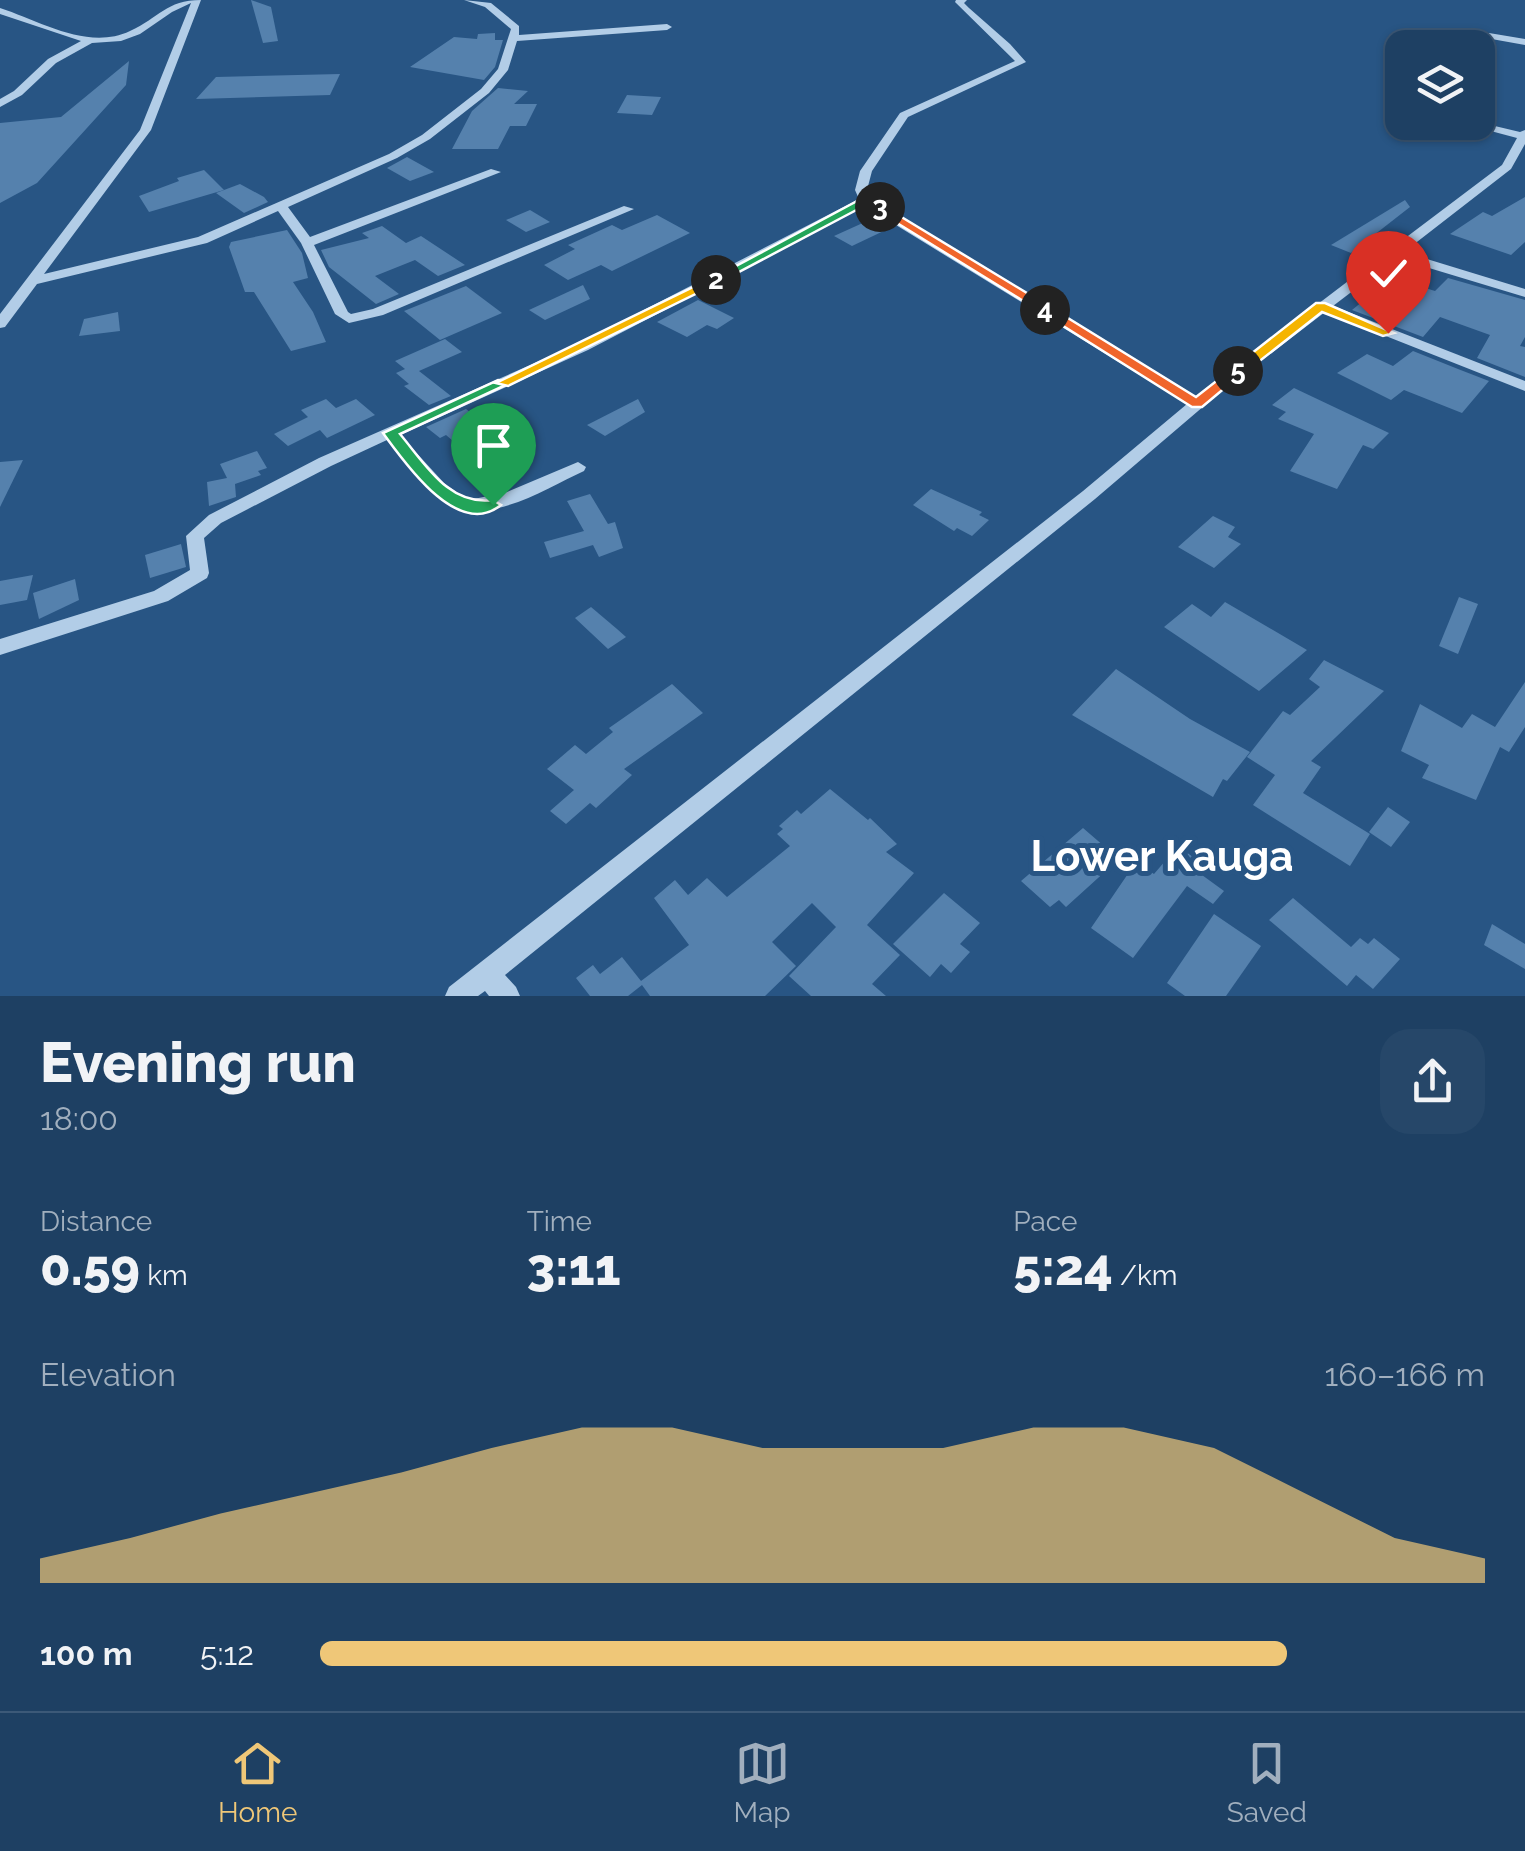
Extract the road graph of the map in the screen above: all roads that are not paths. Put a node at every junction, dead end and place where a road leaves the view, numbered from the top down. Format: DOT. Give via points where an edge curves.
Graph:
graph roads {
  1 [pos="194,0"];
  2 [pos="468,0"];
  3 [pos="960,1"];
  4 [pos="0,11"];
  5 [pos="667,26"];
  6 [pos="1495,37"];
  7 [pos="513,38"];
  8 [pos="89,41"];
  9 [pos="1525,42"];
  10 [pos="0,104"];
  11 [pos="1495,129"];
  12 [pos="1524,136"];
  13 [pos="495,172"];
  14 [pos="868,202"];
  15 [pos="280,204"];
  16 [pos="628,209"];
  17 [pos="306,242"];
  18 [pos="1391,252"];
  19 [pos="33,281"];
  20 [pos="1525,293"];
  21 [pos="1321,306"];
  22 [pos="0,324"];
  23 [pos="1525,386"];
  24 [pos="1197,404"];
  25 [pos="390,433"];
  26 [pos="578,468"];
  27 [pos="0,648"];
  28 [pos="486,974"];
  29 [pos="458,996"];
  30 [pos="506,996"];
  1 -- 8 [label="street" via="166,8 126,36"];
  1 -- 19 [label="street" via="145,130"];
  2 -- 7 [label="street" via="516,28"];
  3 -- 14 [label="street" via="1021,62 904,115 866,171 861,190"];
  4 -- 8 [label="street"];
  5 -- 7 [label="street"];
  6 -- 9 [label="street"];
  7 -- 15 [label="street" via="503,70 426,138"];
  8 -- 10 [label="street" via="52,61"];
  11 -- 12 [label="street"];
  12 -- 18 [label="street" via="1507,167"];
  13 -- 17 [label="street"];
  14 -- 24 [label="street"];
  14 -- 25 [label="street" via="582,347"];
  15 -- 17 [label="street"];
  15 -- 19 [label="street" via="202,240"];
  16 -- 17 [label="street" via="362,318 342,314"];
  18 -- 20 [label="street"];
  18 -- 21 [label="street"];
  19 -- 22 [label="street"];
  21 -- 23 [label="street"];
  21 -- 24 [label="street"];
  24 -- 28 [label="street"];
  25 -- 26 [label="street" via="438,491 470,508 493,505"];
  25 -- 27 [label="street" via="202,528 195,536 200,573 184,583"];
  28 -- 29 [label="street"];
  28 -- 30 [label="street"];
}
